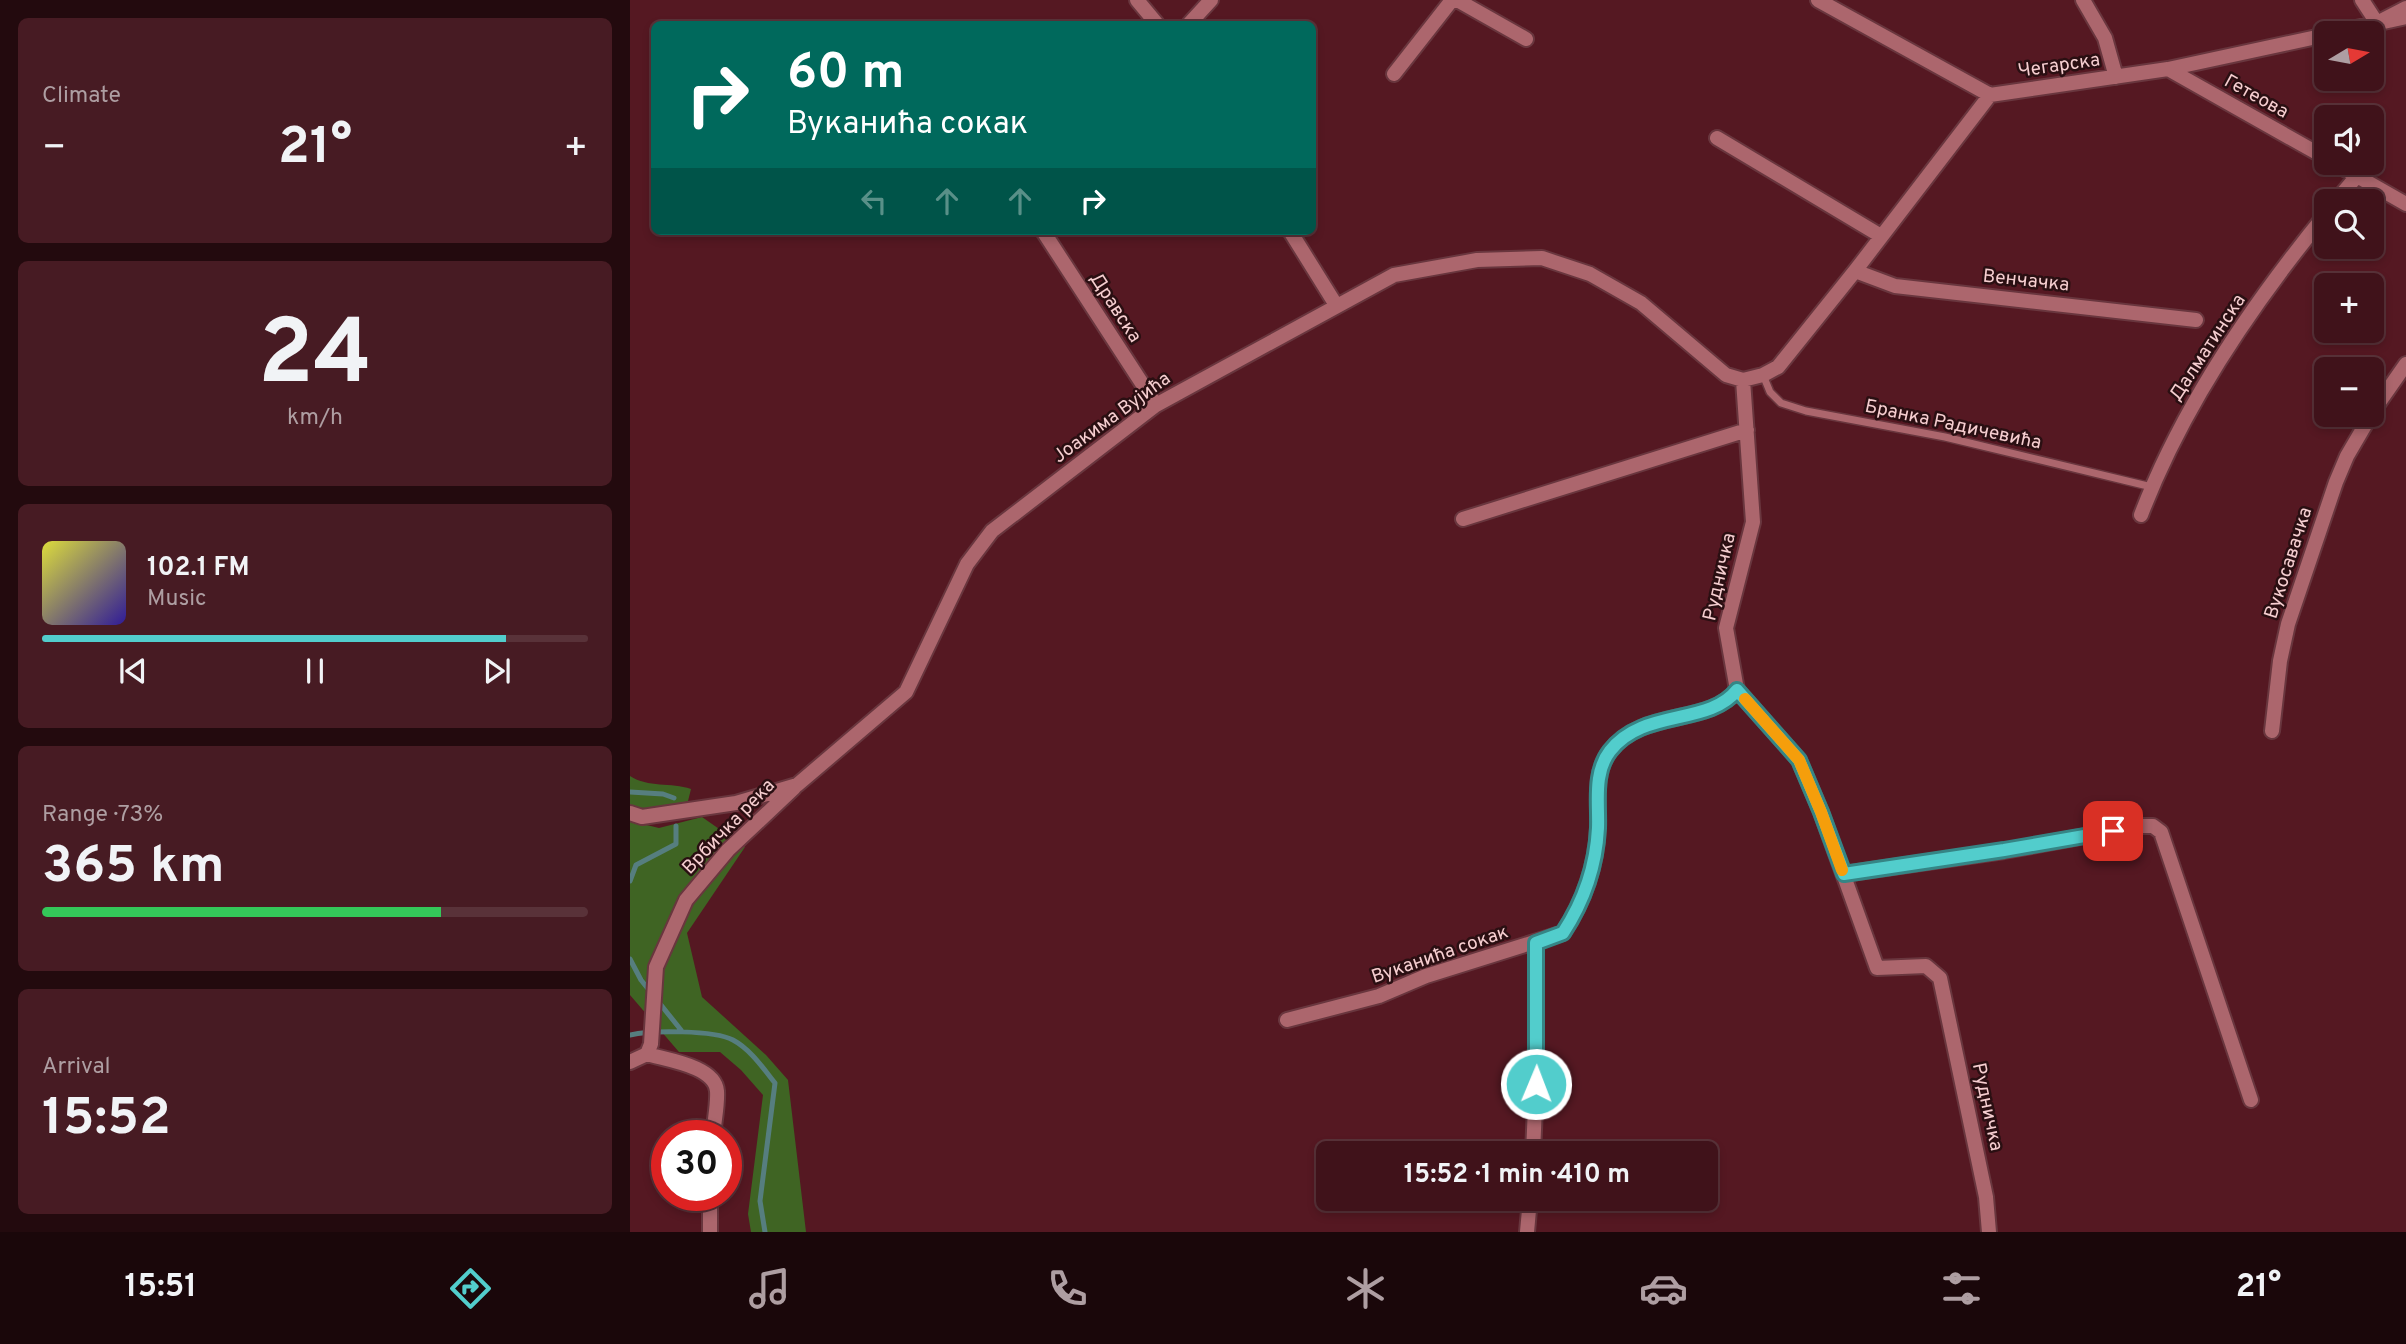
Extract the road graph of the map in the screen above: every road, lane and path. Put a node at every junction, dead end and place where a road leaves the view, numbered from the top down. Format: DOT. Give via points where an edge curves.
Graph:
graph roads {
  1 [pos="1137,0"];
  2 [pos="1211,0"];
  3 [pos="1454,0"];
  4 [pos="1818,0"];
  5 [pos="2083,0"];
  6 [pos="2362,0"];
  7 [pos="2406,8"];
  8 [pos="2406,17"];
  9 [pos="1154,21"];
  10 [pos="1192,21"];
  11 [pos="2376,21"];
  12 [pos="2381,21"];
  13 [pos="2384,22"];
  14 [pos="2314,38"];
  15 [pos="1526,39"];
  16 [pos="2168,69"];
  17 [pos="1394,74"];
  18 [pos="2116,77"];
  19 [pos="1990,95"];
  20 [pos="1717,138"];
  21 [pos="2314,151"];
  22 [pos="2357,176"];
  23 [pos="2346,189"];
  24 [pos="2406,204"];
  25 [pos="2314,230"];
  26 [pos="1045,235"];
  27 [pos="1292,235"];
  28 [pos="1881,236"];
  29 [pos="1855,271"];
  30 [pos="1336,305"];
  31 [pos="2196,320"];
  32 [pos="2406,364"];
  33 [pos="1763,375"];
  34 [pos="1743,380"];
  35 [pos="2384,395"];
  36 [pos="1156,405"];
  37 [pos="2364,427"];
  38 [pos="1747,430"];
  39 [pos="2152,487"];
  40 [pos="2141,515"];
  41 [pos="1464,519"];
  42 [pos="1737,690"];
  43 [pos="2272,731"];
  44 [pos="797,785"];
  45 [pos="630,813"];
  46 [pos="1844,874"];
  47 [pos="1536,943"];
  48 [pos="1287,1020"];
  49 [pos="649,1049"];
  50 [pos="630,1062"];
  51 [pos="2251,1100"];
  52 [pos="714,1120"];
  53 [pos="1534,1141"];
  54 [pos="710,1211"];
  55 [pos="1529,1211"];
  56 [pos="709,1232"];
  57 [pos="1527,1232"];
  58 [pos="1989,1232"];
  1 -- 9 [label="street"];
  2 -- 10 [label="street"];
  3 -- 15 [label="street"];
  3 -- 17 [label="street"];
  4 -- 19 [label="street"];
  5 -- 18 [label="street" via="2105,38"];
  6 -- 11 [label="street"];
  7 -- 12 [label="street"];
  8 -- 13 [label="street"];
  14 -- 16 [label="street, Чегарска"];
  16 -- 18 [label="street, Чегарска"];
  16 -- 21 [label="street, Гетеова"];
  18 -- 19 [label="street, Чегарска"];
  19 -- 28 [label="street"];
  20 -- 28 [label="street"];
  22 -- 23 [label="street"];
  22 -- 24 [label="street"];
  25 -- 39 [label="street, Далматинска" via="2219,364 2177,433"];
  26 -- 36 [label="street, Дравска"];
  27 -- 30 [label="street"];
  28 -- 29 [label="street"];
  29 -- 31 [label="street, Венчачка" via="1895,286"];
  29 -- 33 [label="street" via="1778,367"];
  30 -- 34 [label="street, Јоакима Вујића" via="1394,275 1477,260 1542,258 1590,274 1641,303 1726,375"];
  30 -- 36 [label="street, Јоакима Вујића"];
  32 -- 35 [label="street, Вукосавачка"];
  33 -- 34 [label="street"];
  33 -- 39 [label="lane, Бранка Радичевића" via="1781,403 1806,411 1945,437"];
  34 -- 38 [label="street, Рудничка"];
  36 -- 44 [label="street, Јоакима Вујића" via="992,531 967,564 906,692"];
  37 -- 43 [label="street, Вукосавачка" via="2336,482 2288,624"];
  38 -- 41 [label="street"];
  38 -- 42 [label="street, Рудничка" via="1753,522 1726,628"];
  39 -- 40 [label="street, Далматинска"];
  42 -- 46 [label="street, Рудничка" via="1799,760"];
  42 -- 47 [label="street, Вуканића сокак" via="1728,701 1715,706 1655,721 1610,750 1597,792 1598,827 1586,891 1563,933"];
  44 -- 45 [label="street, Јоакима Вујића" via="736,803 642,817"];
  44 -- 49 [label="street, Врбичка река" via="728,850 686,900 656,967"];
  46 -- 51 [label="street" via="2153,826 2161,832"];
  46 -- 58 [label="street, Рудничка" via="1877,968 1926,966 1940,978 1986,1197"];
  47 -- 48 [label="street, Вуканића сокак" via="1426,976 1379,996"];
  47 -- 53 [label="street"];
  49 -- 50 [label="street"];
  49 -- 52 [label="street" via="711,1078 717,1089"];
  54 -- 56 [label="street"];
  55 -- 57 [label="street"];
}
